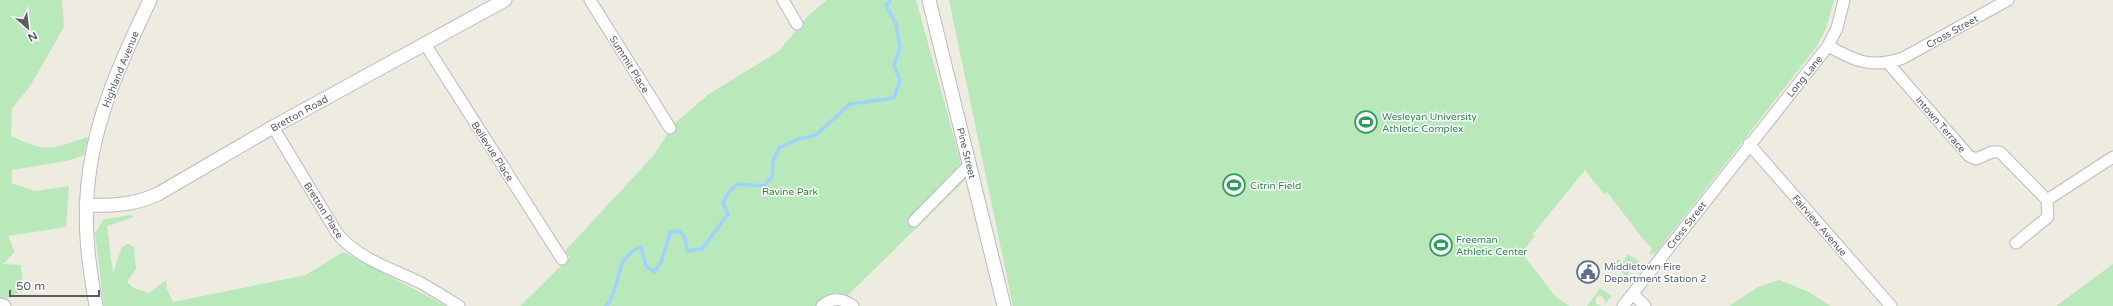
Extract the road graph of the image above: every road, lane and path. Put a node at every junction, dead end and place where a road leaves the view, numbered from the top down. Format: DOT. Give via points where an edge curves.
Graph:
graph roads {
  1 [pos="150,0"];
  2 [pos="505,0"];
  3 [pos="590,0"];
  4 [pos="783,0"];
  5 [pos="929,0"];
  6 [pos="1844,0"];
  7 [pos="2008,0"];
  8 [pos="798,24"];
  9 [pos="425,44"];
  10 [pos="1828,46"];
  11 [pos="1888,63"];
  12 [pos="273,127"];
  13 [pos="670,128"];
  14 [pos="1749,144"];
  15 [pos="2113,156"];
  16 [pos="970,164"];
  17 [pos="2047,200"];
  18 [pos="86,205"];
  19 [pos="914,221"];
  20 [pos="2016,243"];
  21 [pos="562,258"];
  22 [pos="1633,294"];
  23 [pos="0,305"];
  24 [pos="4,306"];
  25 [pos="96,306"];
  26 [pos="459,306"];
  27 [pos="822,306"];
  28 [pos="853,306"];
  29 [pos="1004,306"];
  30 [pos="1623,306"];
  31 [pos="1645,306"];
  32 [pos="1891,306"];
  1 -- 18 [label="street, Highland Avenue" via="102,112 93,146"];
  2 -- 9 [label="street, Bretton Road"];
  3 -- 13 [label="street, Summit Place"];
  4 -- 8 [label="street"];
  5 -- 16 [label="street, Pine Street"];
  6 -- 10 [label="street, Long Lane" via="1837,28"];
  7 -- 11 [label="street, Cross Street" via="1902,58"];
  9 -- 12 [label="street, Bretton Road"];
  9 -- 21 [label="street, Bellevue Place"];
  10 -- 11 [label="street, Cross Street" via="1861,62"];
  10 -- 14 [label="street, Long Lane"];
  11 -- 17 [label="street, Intown Terrace" via="1969,156 1976,159 1992,152 2000,152"];
  12 -- 18 [label="street, Bretton Road" via="142,201 125,205"];
  12 -- 26 [label="street, Bretton Place" via="346,245"];
  14 -- 22 [label="street, Cross Street"];
  14 -- 32 [label="street, Fairview Avenue"];
  15 -- 17 [label="street"];
  16 -- 19 [label="street"];
  16 -- 29 [label="street, Pine Street"];
  17 -- 20 [label="street" via="2048,217"];
  18 -- 25 [label="street, Highland Avenue" via="86,236"];
  22 -- 30 [label="street, Cross Street"];
  22 -- 31 [label="street"];
  23 -- 24 [label="street"];
  27 -- 28 [label="street" via="837,299"];
}
